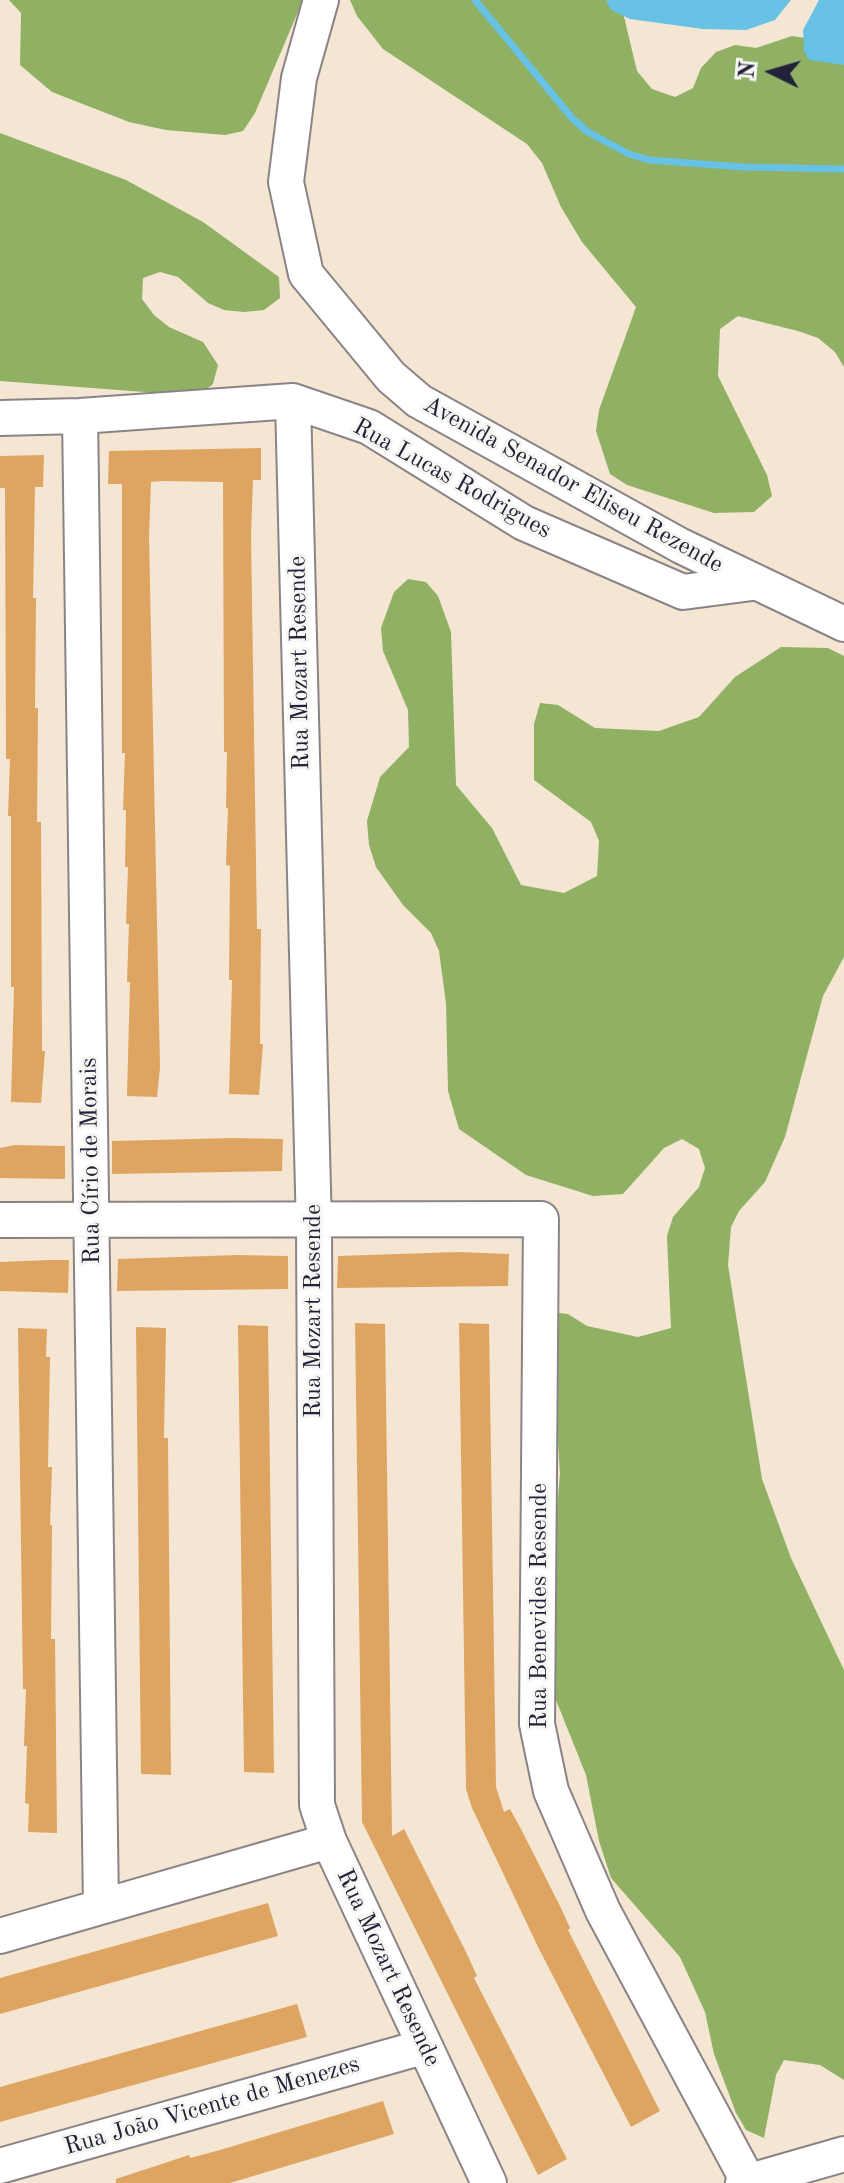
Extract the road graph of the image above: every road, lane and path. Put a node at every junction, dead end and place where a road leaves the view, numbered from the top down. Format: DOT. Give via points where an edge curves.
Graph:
graph roads {
  1 [pos="321,0"];
  2 [pos="293,401"];
  3 [pos="80,416"];
  4 [pos="0,418"];
  5 [pos="752,583"];
  6 [pos="844,624"];
  7 [pos="0,1220"];
  8 [pos="91,1220"];
  9 [pos="314,1220"];
  10 [pos="329,1841"];
  11 [pos="101,1906"];
  12 [pos="0,1936"];
  13 [pos="423,2047"];
  14 [pos="844,2154"];
  15 [pos="0,2166"];
  16 [pos="747,2182"];
  17 [pos="489,2183"];
  1 -- 5 [label="street, Avenida Senador Eliseu Rezende" via="299,78 286,182 306,274 391,377 419,401"];
  2 -- 3 [label="street, Rua Lucas Rodrigues"];
  2 -- 5 [label="street, Rua Lucas Rodrigues" via="369,427 524,523 683,592"];
  2 -- 9 [label="street, Rua Mozart Resende"];
  3 -- 4 [label="street, Rua Lucas Rodrigues"];
  3 -- 8 [label="street, Rua Círio de Morais"];
  5 -- 6 [label="street, Avenida Senador Eliseu Rezende"];
  7 -- 8 [label="street"];
  8 -- 9 [label="street"];
  8 -- 11 [label="street, Rua Círio de Morais"];
  9 -- 10 [label="street, Rua Mozart Resende" via="317,1805"];
  9 -- 16 [label="street, Rua Benevides Resende" via="541,1219 537,1724 542,1751 551,1791 603,1911"];
  10 -- 11 [label="street"];
  10 -- 13 [label="street, Rua Mozart Resende" via="408,2004"];
  11 -- 12 [label="street"];
  13 -- 15 [label="street, Rua João Vicente de Menezes"];
  13 -- 17 [label="street, Rua Mozart Resende"];
  14 -- 16 [label="street"];
}
